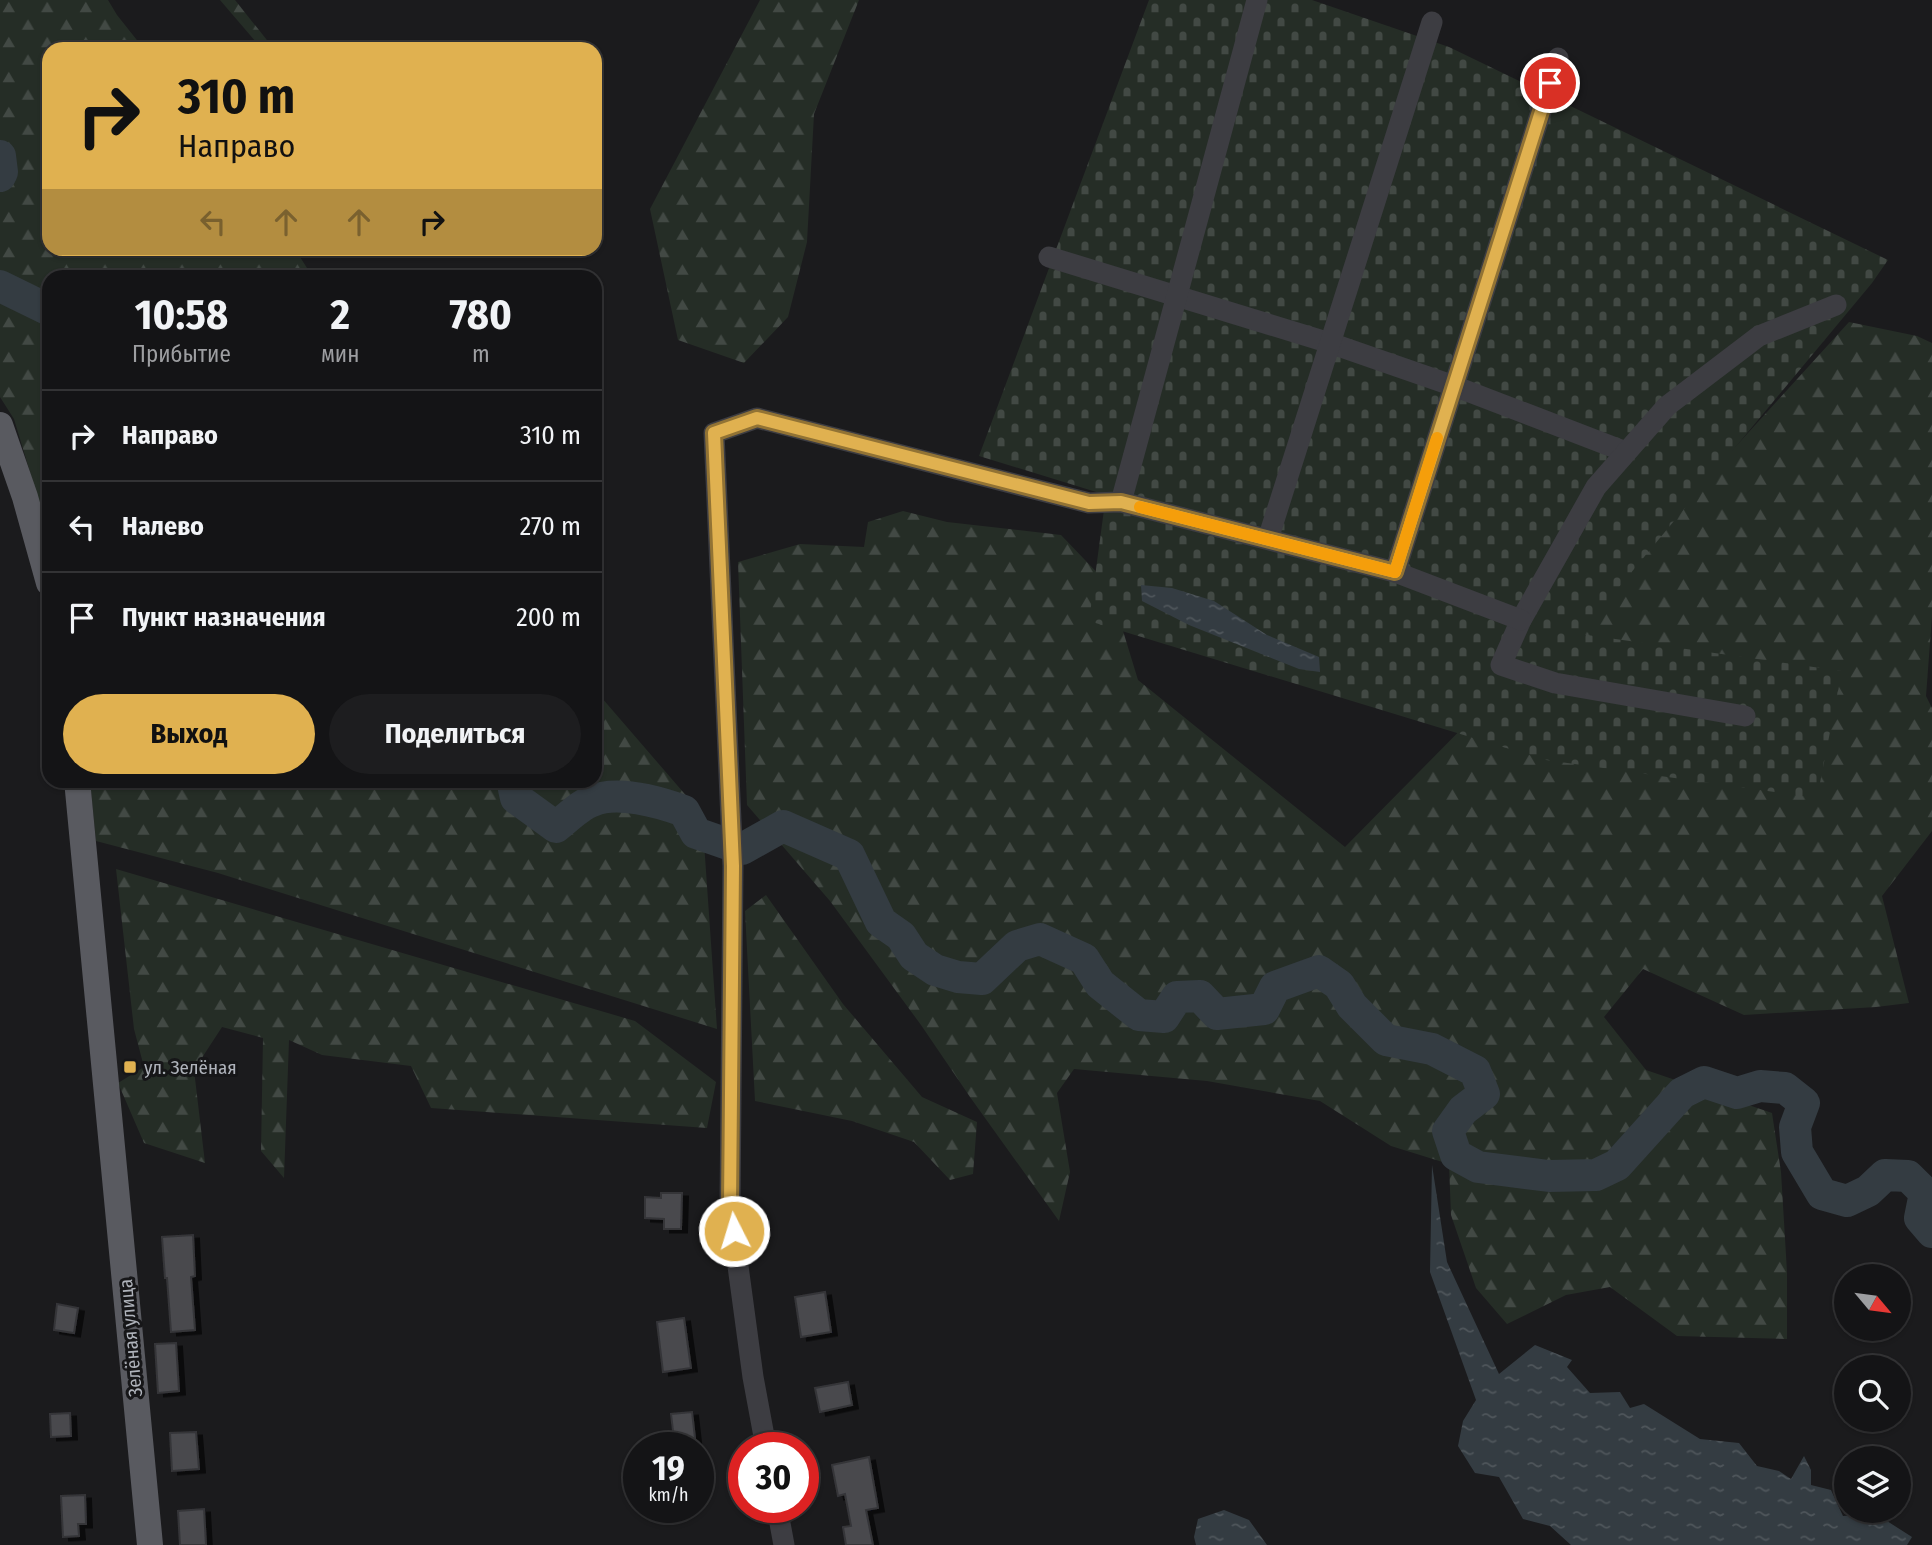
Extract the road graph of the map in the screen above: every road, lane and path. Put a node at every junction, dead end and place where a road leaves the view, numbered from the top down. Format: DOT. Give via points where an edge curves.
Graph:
graph roads {
  1 [pos="1257,0"];
  2 [pos="1432,22"];
  3 [pos="1558,58"];
  4 [pos="1049,257"];
  5 [pos="1177,295"];
  6 [pos="1836,305"];
  7 [pos="1330,342"];
  8 [pos="1454,386"];
  9 [pos="0,425"];
  10 [pos="1626,452"];
  11 [pos="1121,502"];
  12 [pos="1268,539"];
  13 [pos="42,557"];
  14 [pos="1395,572"];
  15 [pos="1521,620"];
  16 [pos="1745,716"];
  17 [pos="78,788"];
  18 [pos="763,1432"];
  19 [pos="780,1523"];
  20 [pos="150,1545"];
  21 [pos="784,1545"];
  1 -- 5 [label="street"];
  2 -- 7 [label="street"];
  3 -- 8 [label="street"];
  4 -- 5 [label="street"];
  5 -- 7 [label="street"];
  5 -- 11 [label="street"];
  6 -- 10 [label="street" via="1759,336 1667,406"];
  7 -- 8 [label="street"];
  7 -- 12 [label="street"];
  8 -- 10 [label="street"];
  8 -- 14 [label="street"];
  9 -- 13 [label="main road"];
  10 -- 15 [label="street" via="1596,487"];
  11 -- 12 [label="street"];
  11 -- 18 [label="street" via="1089,503 757,418 714,433 733,866 730,1207"];
  12 -- 14 [label="street"];
  14 -- 15 [label="street"];
  15 -- 16 [label="street" via="1501,665 1555,684"];
  17 -- 20 [label="main road, Зелёная улица"];
  19 -- 21 [label="street"];
}
